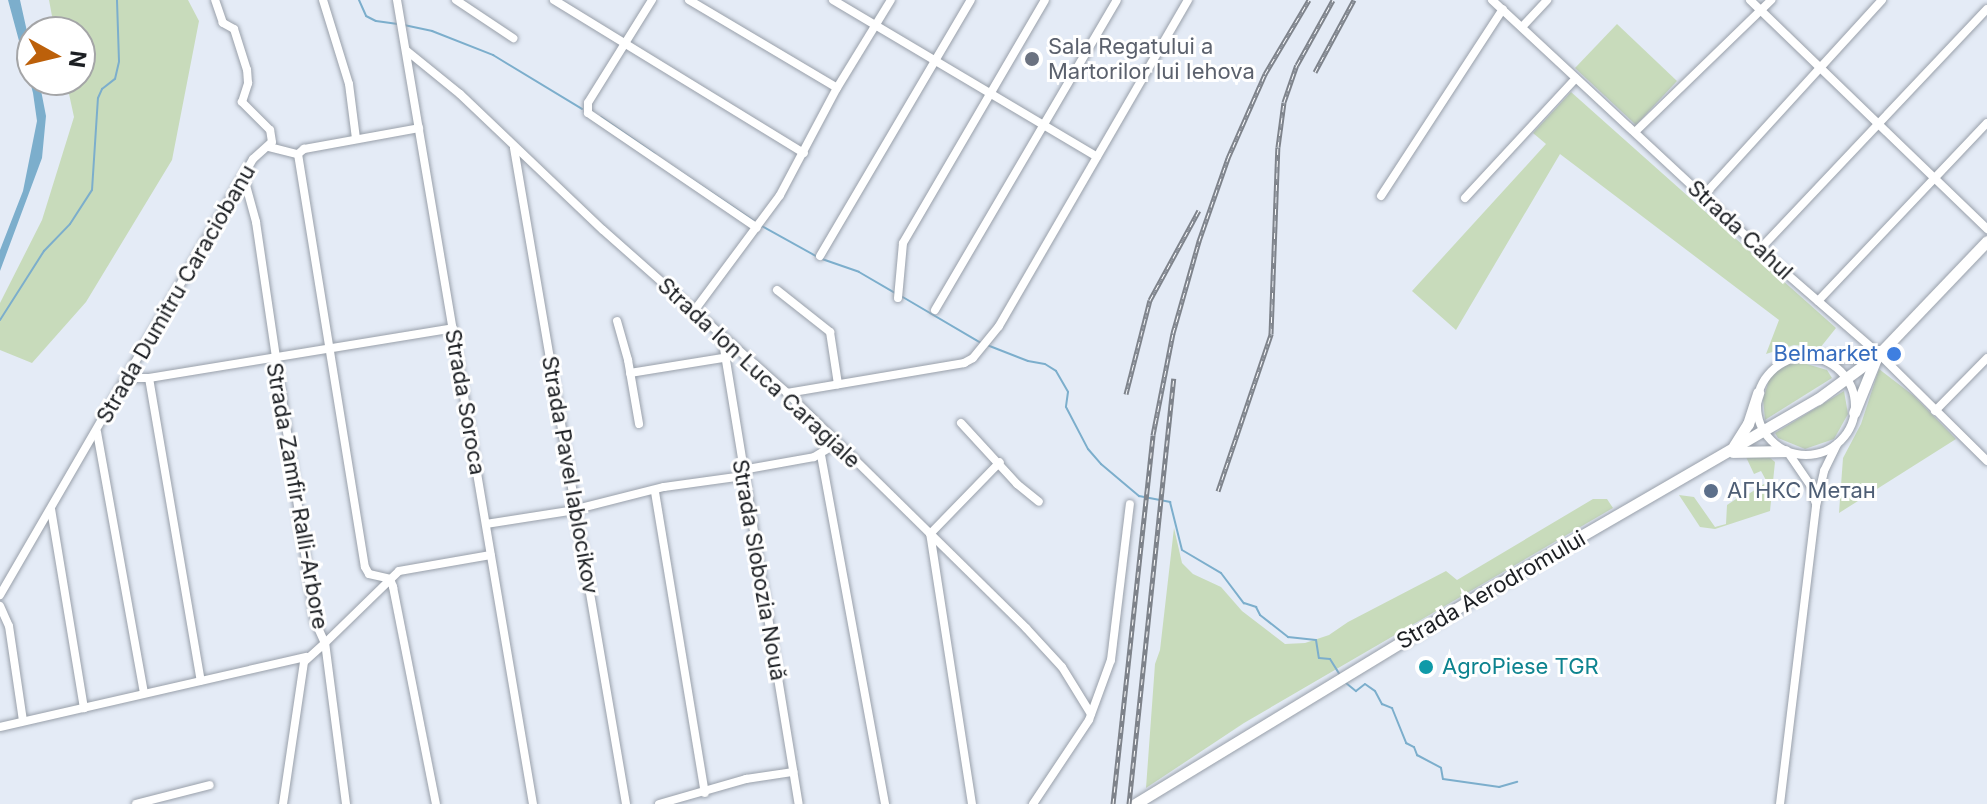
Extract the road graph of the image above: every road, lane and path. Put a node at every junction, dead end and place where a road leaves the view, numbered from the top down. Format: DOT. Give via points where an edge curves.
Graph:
graph roads {
  1 [pos="215,0"];
  2 [pos="323,0"];
  3 [pos="397,0"];
  4 [pos="456,0"];
  5 [pos="554,0"];
  6 [pos="652,0"];
  7 [pos="689,0"];
  8 [pos="833,0"];
  9 [pos="891,0"];
  10 [pos="971,0"];
  11 [pos="1045,0"];
  12 [pos="1117,0"];
  13 [pos="1188,0"];
  14 [pos="1492,0"];
  15 [pos="1547,0"];
  16 [pos="1750,0"];
  17 [pos="1771,0"];
  18 [pos="1882,0"];
  19 [pos="1503,9"];
  20 [pos="1987,9"];
  21 [pos="1760,10"];
  22 [pos="875,25"];
  23 [pos="1522,27"];
  24 [pos="513,38"];
  25 [pos="627,44"];
  26 [pos="407,51"];
  27 [pos="935,62"];
  28 [pos="1818,68"];
  29 [pos="1576,78"];
  30 [pos="837,88"];
  31 [pos="990,94"];
  32 [pos="1987,123"];
  33 [pos="1045,126"];
  34 [pos="1879,126"];
  35 [pos="419,128"];
  36 [pos="1635,132"];
  37 [pos="356,139"];
  38 [pos="269,147"];
  39 [pos="514,147"];
  40 [pos="804,153"];
  41 [pos="298,154"];
  42 [pos="1097,157"];
  43 [pos="244,178"];
  44 [pos="1934,179"];
  45 [pos="1704,195"];
  46 [pos="1381,196"];
  47 [pos="1465,198"];
  48 [pos="757,228"];
  49 [pos="1987,229"];
  50 [pos="1987,241"];
  51 [pos="1760,249"];
  52 [pos="820,256"];
  53 [pos="777,290"];
  54 [pos="898,298"];
  55 [pos="1818,301"];
  56 [pos="935,310"];
  57 [pos="694,311"];
  58 [pos="617,321"];
  59 [pos="453,328"];
  60 [pos="722,336"];
  61 [pos="331,349"];
  62 [pos="1878,355"];
  63 [pos="1814,357"];
  64 [pos="723,358"];
  65 [pos="1987,358"];
  66 [pos="275,359"];
  67 [pos="630,373"];
  68 [pos="128,378"];
  69 [pos="149,378"];
  70 [pos="1847,379"];
  71 [pos="838,384"];
  72 [pos="787,393"];
  73 [pos="1758,393"];
  74 [pos="1935,411"];
  75 [pos="1854,413"];
  76 [pos="961,423"];
  77 [pos="639,424"];
  78 [pos="97,431"];
  79 [pos="1764,432"];
  80 [pos="837,443"];
  81 [pos="1837,444"];
  82 [pos="1786,451"];
  83 [pos="1729,453"];
  84 [pos="821,455"];
  85 [pos="1987,461"];
  86 [pos="1000,462"];
  87 [pos="743,473"];
  88 [pos="655,492"];
  89 [pos="1039,502"];
  90 [pos="1130,504"];
  91 [pos="1816,506"];
  92 [pos="51,508"];
  93 [pos="576,509"];
  94 [pos="486,524"];
  95 [pos="930,534"];
  96 [pos="491,555"];
  97 [pos="390,579"];
  98 [pos="0,595"];
  99 [pos="0,606"];
  100 [pos="325,643"];
  101 [pos="306,657"];
  102 [pos="201,681"];
  103 [pos="144,693"];
  104 [pos="84,708"];
  105 [pos="1091,714"];
  106 [pos="23,721"];
  107 [pos="0,727"];
  108 [pos="793,772"];
  109 [pos="210,785"];
  110 [pos="705,793"];
  111 [pos="136,804"];
  112 [pos="283,804"];
  113 [pos="346,804"];
  114 [pos="436,804"];
  115 [pos="533,804"];
  116 [pos="626,804"];
  117 [pos="659,804"];
  118 [pos="799,804"];
  119 [pos="885,804"];
  120 [pos="972,804"];
  121 [pos="1033,804"];
  122 [pos="1135,804"];
  123 [pos="1780,804"];
  1 -- 38 [label="street, Strada Dumitru Caraciobanu" via="223,23 234,29 247,70 242,102 270,130"];
  2 -- 37 [label="street" via="349,84"];
  3 -- 26 [label="street, Strada Soroca"];
  4 -- 24 [label="street"];
  5 -- 25 [label="street"];
  6 -- 25 [label="street"];
  7 -- 30 [label="street"];
  8 -- 22 [label="street"];
  9 -- 22 [label="street"];
  10 -- 27 [label="street"];
  11 -- 31 [label="street"];
  12 -- 33 [label="street"];
  13 -- 42 [label="street"];
  14 -- 19 [label="street, Strada Cahul"];
  15 -- 23 [label="street"];
  16 -- 21 [label="street"];
  17 -- 21 [label="street"];
  18 -- 28 [label="street"];
  19 -- 23 [label="street, Strada Cahul"];
  19 -- 46 [label="street"];
  20 -- 34 [label="street"];
  21 -- 28 [label="street"];
  21 -- 36 [label="street"];
  22 -- 27 [label="street"];
  22 -- 30 [label="street"];
  23 -- 29 [label="street, Strada Cahul"];
  25 -- 40 [label="street"];
  25 -- 48 [label="street" via="587,107 590,115"];
  26 -- 35 [label="street, Strada Soroca"];
  26 -- 39 [label="street, Strada Ion Luca Caragiale"];
  27 -- 31 [label="street"];
  27 -- 52 [label="street"];
  28 -- 34 [label="street"];
  28 -- 45 [label="street"];
  29 -- 36 [label="street, Strada Cahul"];
  29 -- 47 [label="street"];
  30 -- 40 [label="street"];
  31 -- 33 [label="street"];
  31 -- 54 [label="street" via="903,243"];
  32 -- 44 [label="street"];
  33 -- 42 [label="street"];
  33 -- 56 [label="street"];
  34 -- 44 [label="street"];
  34 -- 51 [label="street"];
  35 -- 37 [label="street"];
  35 -- 59 [label="street, Strada Soroca"];
  36 -- 45 [label="street, Strada Cahul"];
  37 -- 41 [label="street"];
  38 -- 41 [label="street"];
  38 -- 43 [label="street, Strada Dumitru Caraciobanu" via="253,159"];
  39 -- 57 [label="street, Strada Ion Luca Caragiale"];
  39 -- 93 [label="street, Strada Pavel Iablocikov"];
  40 -- 48 [label="street"];
  41 -- 61 [label="street"];
  42 -- 71 [label="street" via="999,326 973,358"];
  43 -- 66 [label="street, Strada Zamfir Ralli-Arbore" via="254,204"];
  43 -- 68 [label="street, Strada Dumitru Caraciobanu"];
  44 -- 49 [label="street"];
  44 -- 55 [label="street"];
  45 -- 51 [label="street, Strada Cahul"];
  48 -- 57 [label="street"];
  50 -- 62 [label="highway"];
  51 -- 55 [label="street, Strada Cahul"];
  53 -- 71 [label="street" via="830,332"];
  55 -- 62 [label="street, Strada Cahul"];
  57 -- 60 [label="street, Strada Ion Luca Caragiale"];
  58 -- 67 [label="street"];
  59 -- 61 [label="street"];
  59 -- 94 [label="street, Strada Soroca"];
  60 -- 64 [label="street, Strada Slobozia Nouă"];
  60 -- 72 [label="street, Strada Ion Luca Caragiale"];
  61 -- 66 [label="street"];
  61 -- 97 [label="street" via="365,567 369,574"];
  62 -- 63 [label="highway"];
  62 -- 70 [label="highway, Strada Aerodromului"];
  62 -- 74 [label="street, Strada Cahul"];
  62 -- 75 [label="highway"];
  63 -- 70 [label="street"];
  63 -- 73 [label="street" via="1773,369"];
  64 -- 67 [label="street"];
  64 -- 87 [label="street, Strada Slobozia Nouă"];
  65 -- 74 [label="street"];
  66 -- 69 [label="street"];
  66 -- 100 [label="street, Strada Zamfir Ralli-Arbore" via="315,621"];
  67 -- 77 [label="street"];
  68 -- 69 [label="street"];
  68 -- 78 [label="street, Strada Dumitru Caraciobanu"];
  69 -- 102 [label="street"];
  70 -- 75 [label="street"];
  70 -- 79 [label="highway, Strada Aerodromului"];
  71 -- 72 [label="street"];
  72 -- 80 [label="street, Strada Ion Luca Caragiale"];
  73 -- 79 [label="street"];
  73 -- 83 [label="highway" via="1748,424"];
  74 -- 85 [label="street, Strada Cahul"];
  75 -- 81 [label="street"];
  76 -- 86 [label="street"];
  78 -- 92 [label="street, Strada Dumitru Caraciobanu"];
  78 -- 103 [label="street"];
  79 -- 82 [label="street"];
  79 -- 83 [label="highway, Strada Aerodromului"];
  80 -- 84 [label="street"];
  80 -- 95 [label="street, Strada Ion Luca Caragiale"];
  81 -- 82 [label="street" via="1812,455"];
  81 -- 91 [label="street"];
  82 -- 83 [label="highway"];
  82 -- 91 [label="street" via="1811,486"];
  83 -- 122 [label="highway, Strada Aerodromului" via="1481,594"];
  84 -- 87 [label="street"];
  84 -- 119 [label="street"];
  86 -- 89 [label="street"];
  86 -- 95 [label="street"];
  87 -- 88 [label="street"];
  87 -- 108 [label="street, Strada Slobozia Nouă"];
  88 -- 93 [label="street"];
  88 -- 110 [label="street"];
  90 -- 105 [label="street" via="1111,660"];
  91 -- 123 [label="street"];
  92 -- 98 [label="street, Strada Dumitru Caraciobanu"];
  92 -- 104 [label="street"];
  93 -- 94 [label="street"];
  93 -- 116 [label="street, Strada Pavel Iablocikov"];
  94 -- 96 [label="street, Strada Soroca"];
  95 -- 105 [label="street, Strada Ion Luca Caragiale" via="1062,667"];
  95 -- 120 [label="street"];
  96 -- 97 [label="street" via="408,568"];
  96 -- 115 [label="street, Strada Soroca"];
  97 -- 100 [label="street"];
  97 -- 114 [label="street"];
  99 -- 106 [label="street" via="9,626"];
  100 -- 101 [label="street, Strada Zamfir Ralli-Arbore"];
  100 -- 113 [label="street"];
  101 -- 102 [label="street"];
  101 -- 112 [label="street, Strada Zamfir Ralli-Arbore"];
  102 -- 103 [label="street"];
  103 -- 104 [label="street"];
  104 -- 106 [label="street"];
  105 -- 121 [label="street"];
  106 -- 107 [label="street"];
  108 -- 110 [label="street" via="746,779"];
  108 -- 118 [label="street, Strada Slobozia Nouă"];
  109 -- 111 [label="street"];
  110 -- 117 [label="street"];
}
